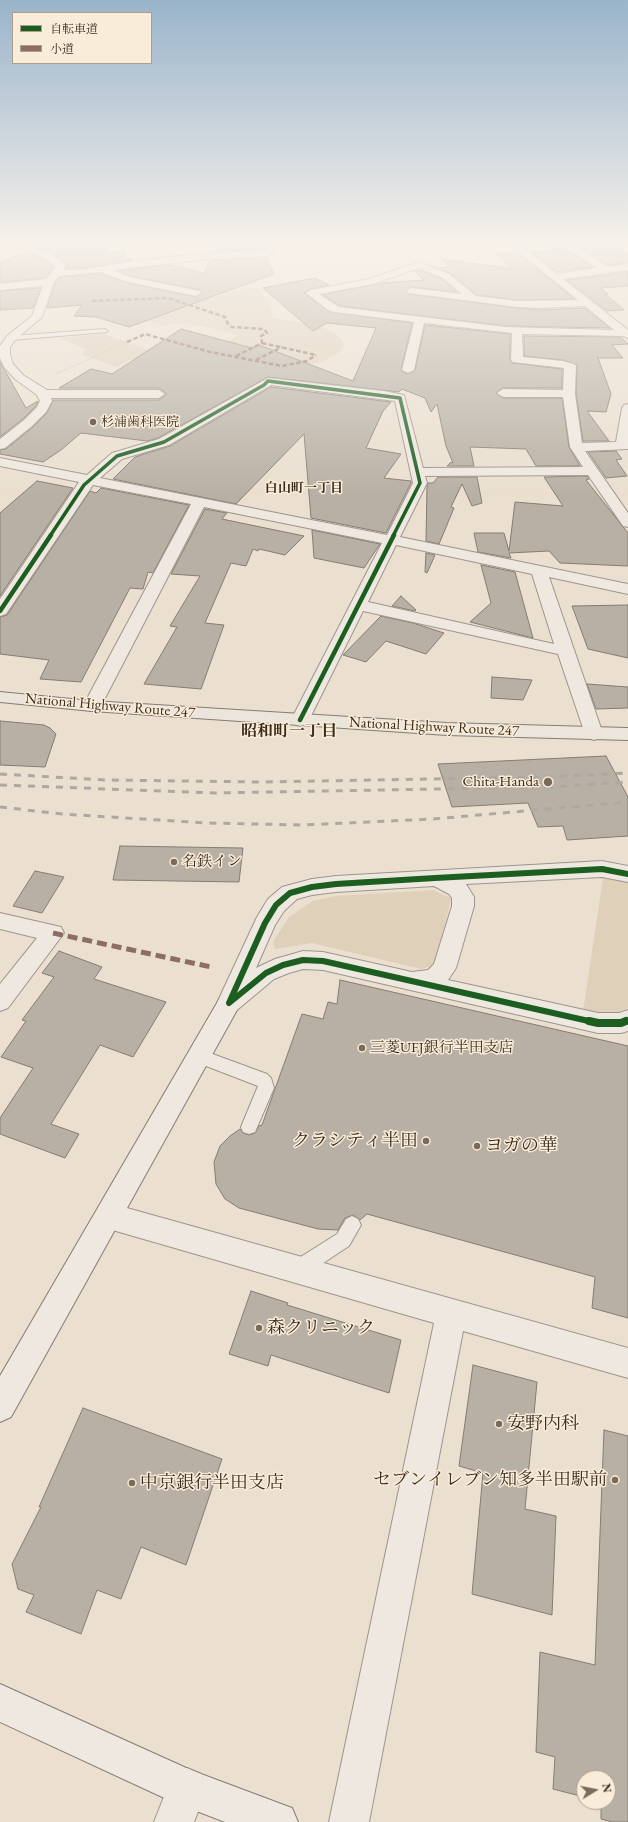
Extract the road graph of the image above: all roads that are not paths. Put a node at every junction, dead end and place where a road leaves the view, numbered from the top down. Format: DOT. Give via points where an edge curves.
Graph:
graph roads {
  1 [pos="26,326"];
  2 [pos="419,326"];
  3 [pos="478,326"];
  4 [pos="616,326"];
  5 [pos="517,330"];
  6 [pos="104,331"];
  7 [pos="627,334"];
  8 [pos="12,338"];
  9 [pos="408,370"];
  10 [pos="503,393"];
  11 [pos="43,394"];
  12 [pos="159,394"];
  13 [pos="569,394"];
  14 [pos="628,408"];
  15 [pos="0,445"];
  16 [pos="625,445"];
  17 [pos="576,447"];
  18 [pos="0,462"];
  19 [pos="592,471"];
  20 [pos="418,472"];
  21 [pos="89,480"];
  22 [pos="199,502"];
  23 [pos="628,523"];
  24 [pos="392,540"];
  25 [pos="539,571"];
  26 [pos="628,589"];
  27 [pos="358,605"];
  28 [pos="0,611"];
  29 [pos="565,651"];
  30 [pos="0,697"];
  31 [pos="92,706"];
  32 [pos="300,720"];
  33 [pos="594,734"];
  34 [pos="628,734"];
  35 [pos="628,874"];
  36 [pos="435,878"];
  37 [pos="0,920"];
  38 [pos="408,981"];
  39 [pos="0,1002"];
  40 [pos="229,1003"];
  41 [pos="628,1020"];
  42 [pos="199,1056"];
  43 [pos="249,1127"];
  44 [pos="109,1216"];
  45 [pos="352,1225"];
  46 [pos="298,1269"];
  47 [pos="451,1313"];
  48 [pos="628,1363"];
  49 [pos="0,1406"];
  50 [pos="0,1703"];
  51 [pos="180,1805"];
  52 [pos="278,1822"];
  53 [pos="349,1822"];
  1 -- 8 [label="street"];
  2 -- 9 [label="street"];
  3 -- 5 [label="street"];
  4 -- 7 [label="street"];
  5 -- 7 [label="street"];
  5 -- 13 [label="street" via="517,360 570,366"];
  6 -- 8 [label="lane"];
  8 -- 11 [label="street" via="5,346 4,354 8,365 19,377"];
  10 -- 13 [label="street"];
  11 -- 12 [label="street"];
  11 -- 15 [label="street" via="46,401 42,409"];
  13 -- 17 [label="street"];
  14 -- 16 [label="street"];
  16 -- 17 [label="street"];
  17 -- 19 [label="street"];
  18 -- 21 [label="street"];
  19 -- 20 [label="street"];
  19 -- 23 [label="street"];
  20 -- 21 [label="street" via="400,398 268,380 264,385 164,442 117,456"];
  20 -- 24 [label="street" via="420,483"];
  21 -- 22 [label="street"];
  21 -- 28 [label="street"];
  22 -- 24 [label="street"];
  22 -- 31 [label="street"];
  24 -- 25 [label="street"];
  24 -- 27 [label="street"];
  25 -- 26 [label="street"];
  25 -- 29 [label="street"];
  27 -- 29 [label="street"];
  27 -- 32 [label="street"];
  29 -- 33 [label="street"];
  30 -- 31 [label="highway, National Highway Route 247"];
  31 -- 32 [label="highway, National Highway Route 247"];
  32 -- 33 [label="highway, National Highway Route 247"];
  33 -- 34 [label="highway, National Highway Route 247"];
  35 -- 36 [label="street" via="602,869"];
  36 -- 38 [label="street" via="457,888 463,896 463,906 444,968 436,977"];
  36 -- 40 [label="street" via="336,884 312,887 290,894 276,905 265,923"];
  37 -- 39 [label="street" via="53,933"];
  38 -- 40 [label="street" via="303,960 266,973"];
  38 -- 41 [label="street" via="598,1023 621,1023"];
  40 -- 42 [label="street"];
  42 -- 43 [label="lane" via="261,1079 265,1083 266,1088"];
  42 -- 44 [label="street"];
  44 -- 46 [label="street"];
  44 -- 49 [label="street"];
  45 -- 46 [label="lane" via="343,1240"];
  46 -- 47 [label="street"];
  47 -- 48 [label="street"];
  47 -- 53 [label="street"];
  50 -- 51 [label="street"];
  51 -- 52 [label="street"];
}
